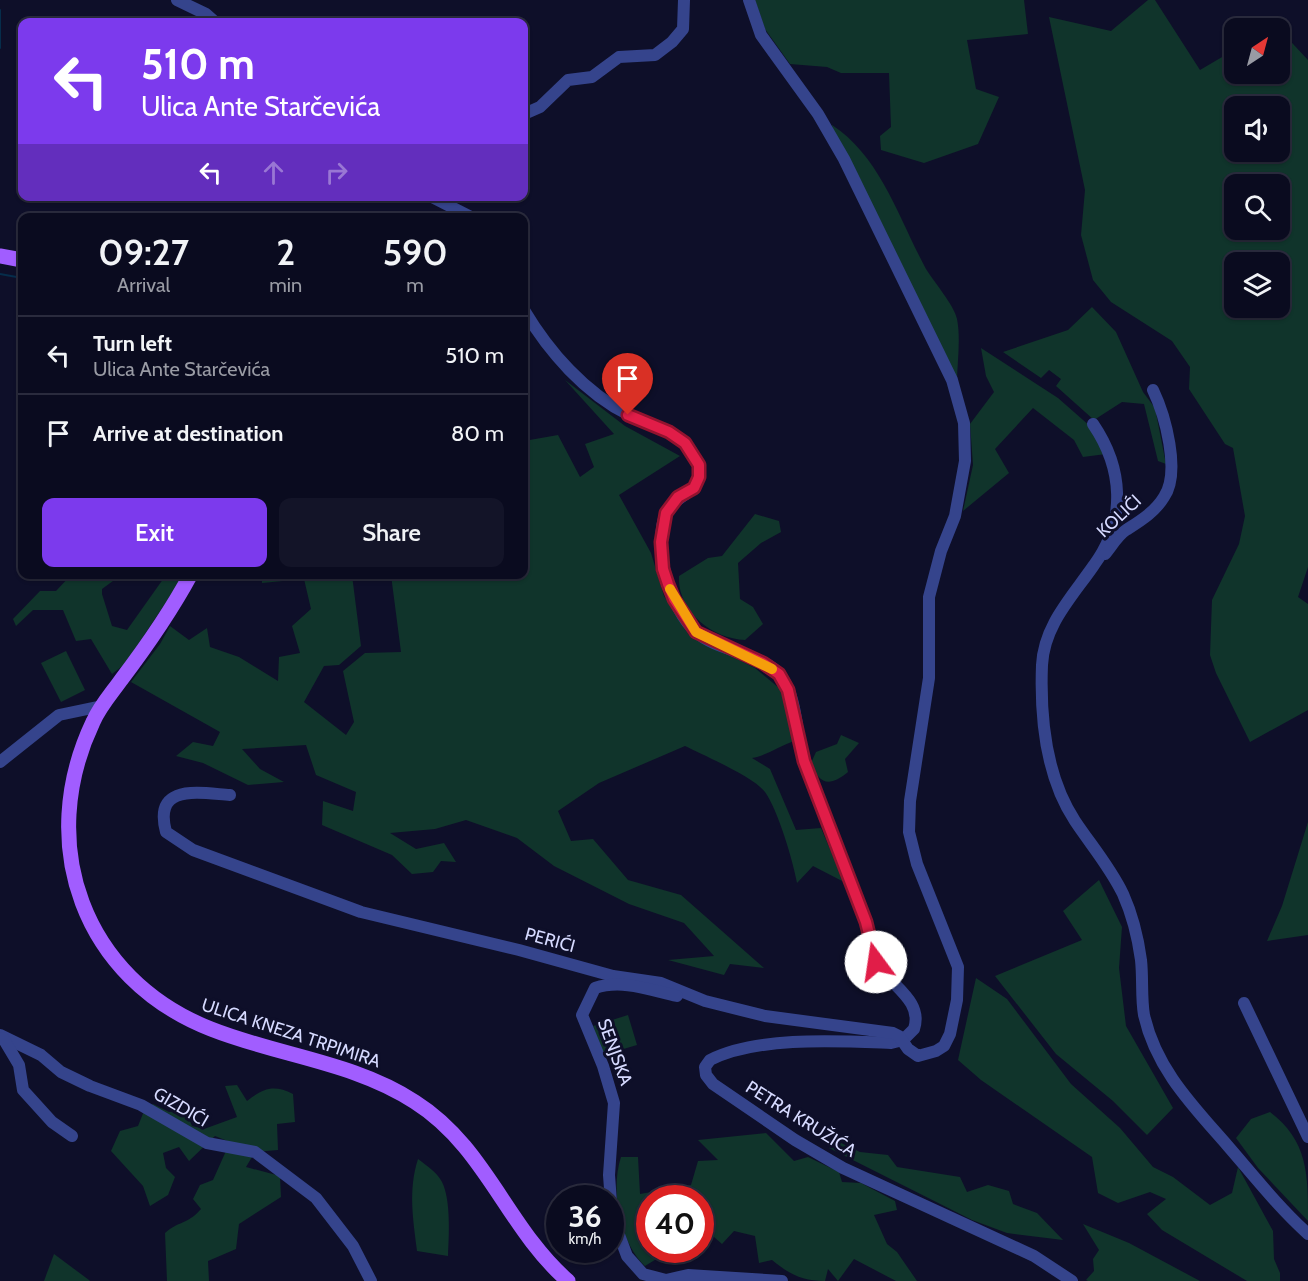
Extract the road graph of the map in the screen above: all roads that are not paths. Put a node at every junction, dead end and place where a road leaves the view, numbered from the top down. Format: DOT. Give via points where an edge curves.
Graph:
graph roads {
  1 [pos="177,0"];
  2 [pos="684,0"];
  3 [pos="749,0"];
  4 [pos="210,18"];
  5 [pos="528,112"];
  6 [pos="451,201"];
  7 [pos="467,213"];
  8 [pos="0,256"];
  9 [pos="18,259"];
  10 [pos="528,315"];
  11 [pos="1153,390"];
  12 [pos="1093,424"];
  13 [pos="1096,563"];
  14 [pos="187,579"];
  15 [pos="102,706"];
  16 [pos="0,762"];
  17 [pos="230,795"];
  18 [pos="705,1001"];
  19 [pos="1244,1004"];
  20 [pos="1,1037"];
  21 [pos="903,1040"];
  22 [pos="72,1136"];
  23 [pos="1308,1137"];
  24 [pos="1308,1233"];
  25 [pos="717,1278"];
  26 [pos="371,1281"];
  27 [pos="568,1281"];
  28 [pos="782,1281"];
  29 [pos="1072,1281"];
  1 -- 4 [label="street"];
  2 -- 5 [label="street" via="683,29 655,55 619,57 592,77 568,81 540,107"];
  3 -- 21 [label="street, PERIĆI" via="761,35 818,114 844,159 952,380 964,423 964,461 955,516 928,597 929,678 910,801 909,832 960,979 950,1034 944,1046 918,1056"];
  6 -- 7 [label="street"];
  8 -- 9 [label="main road"];
  10 -- 21 [label="street" via="562,362 594,393 628,415 675,436 685,443 699,465 694,488 678,497 666,513 661,542 666,579 696,632 771,668 788,690 804,761 866,922 876,962 915,1012 914,1029"];
  11 -- 13 [label="street, KOLIĆI" via="1169,443 1170,474 1165,496"];
  12 -- 13 [label="street" via="1114,464 1119,493 1113,527"];
  13 -- 24 [label="street" via="1058,612 1042,662 1041,695 1055,778 1073,819 1122,894 1134,926 1141,960 1144,1014 1156,1053 1201,1117"];
  14 -- 15 [label="main road"];
  15 -- 16 [label="street" via="59,715"];
  15 -- 27 [label="main road, ULICA KNEZA TRPIMIRA" via="79,755 69,799 70,861 91,925 113,958 156,1001 189,1020 366,1076 417,1103 473,1154 529,1238"];
  17 -- 18 [label="street, PERIĆI" via="186,792 172,797 162,817 166,832 193,850 361,912 613,976 661,983"];
  18 -- 21 [label="street, PERIĆI" via="765,1016 893,1033"];
  18 -- 25 [label="street, SENJSKA" via="622,983 609,984 595,988 582,1015 614,1103 609,1175 612,1216 627,1256 643,1274 666,1280 688,1275"];
  19 -- 23 [label="street"];
  20 -- 22 [label="street" via="19,1065 23,1090 52,1122"];
  20 -- 26 [label="street, GIZDIĆI" via="41,1055 62,1072 90,1086 141,1105 207,1143 255,1152 316,1198 353,1246"];
  21 -- 29 [label="street, PETRA KRUŽIĆA" via="814,1041 758,1047 710,1060 705,1067 706,1075 763,1120 843,1168 1034,1256"];
  25 -- 28 [label="street, SENJSKA"];
}
